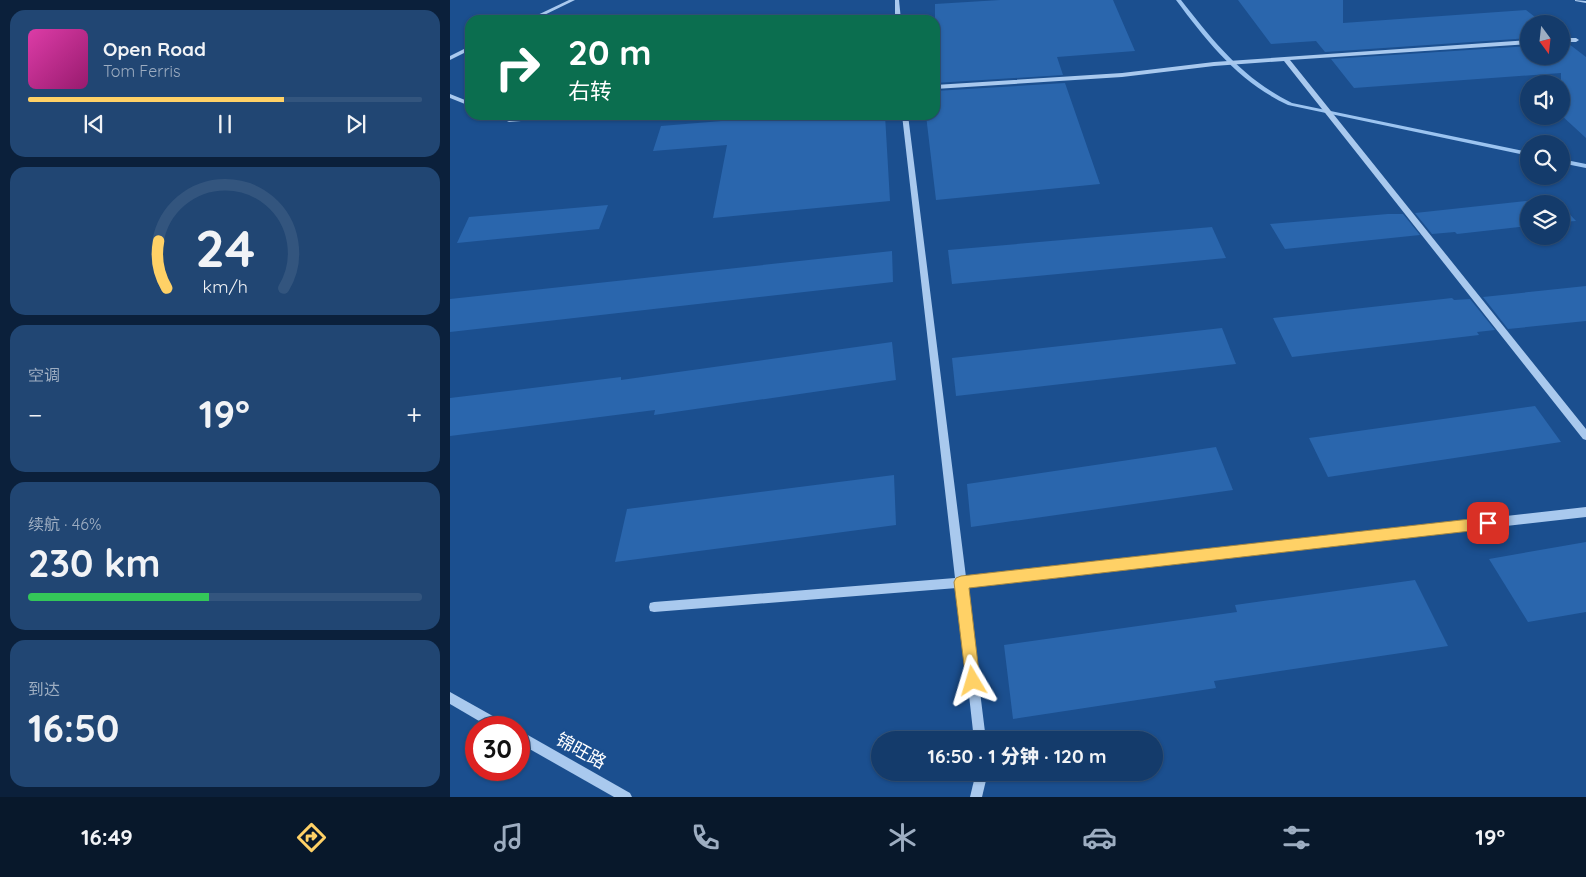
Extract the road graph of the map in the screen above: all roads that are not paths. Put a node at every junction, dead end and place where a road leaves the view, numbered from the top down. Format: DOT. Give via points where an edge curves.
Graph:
graph roads {
  1 [pos="573,0"];
  2 [pos="897,0"];
  3 [pos="1577,0"];
  4 [pos="1586,2"];
  5 [pos="541,15"];
  6 [pos="898,15"];
  7 [pos="1570,40"];
  8 [pos="1576,40"];
  9 [pos="1520,43"];
  10 [pos="465,50"];
  11 [pos="450,58"];
  12 [pos="1286,59"];
  13 [pos="940,87"];
  14 [pos="450,96"];
  15 [pos="1320,100"];
  16 [pos="465,102"];
  17 [pos="905,120"];
  18 [pos="1340,127"];
  19 [pos="1586,436"];
  20 [pos="1586,512"];
  21 [pos="961,582"];
  22 [pos="654,607"];
  23 [pos="450,698"];
  24 [pos="482,716"];
  25 [pos="979,731"];
  26 [pos="530,742"];
  27 [pos="980,781"];
  28 [pos="626,797"];
  29 [pos="976,797"];
  1 -- 5 [label="street"];
  2 -- 6 [label="street"];
  3 -- 4 [label="street"];
  7 -- 8 [label="street"];
  9 -- 12 [label="street"];
  10 -- 11 [label="street"];
  12 -- 13 [label="street" via="1122,75"];
  12 -- 15 [label="street"];
  14 -- 16 [label="street"];
  15 -- 18 [label="street"];
  17 -- 21 [label="street"];
  18 -- 19 [label="street"];
  20 -- 21 [label="street"];
  21 -- 22 [label="street"];
  21 -- 25 [label="street"];
  23 -- 24 [label="street"];
  26 -- 28 [label="street, 锦旺路"];
  27 -- 29 [label="street"];
}
